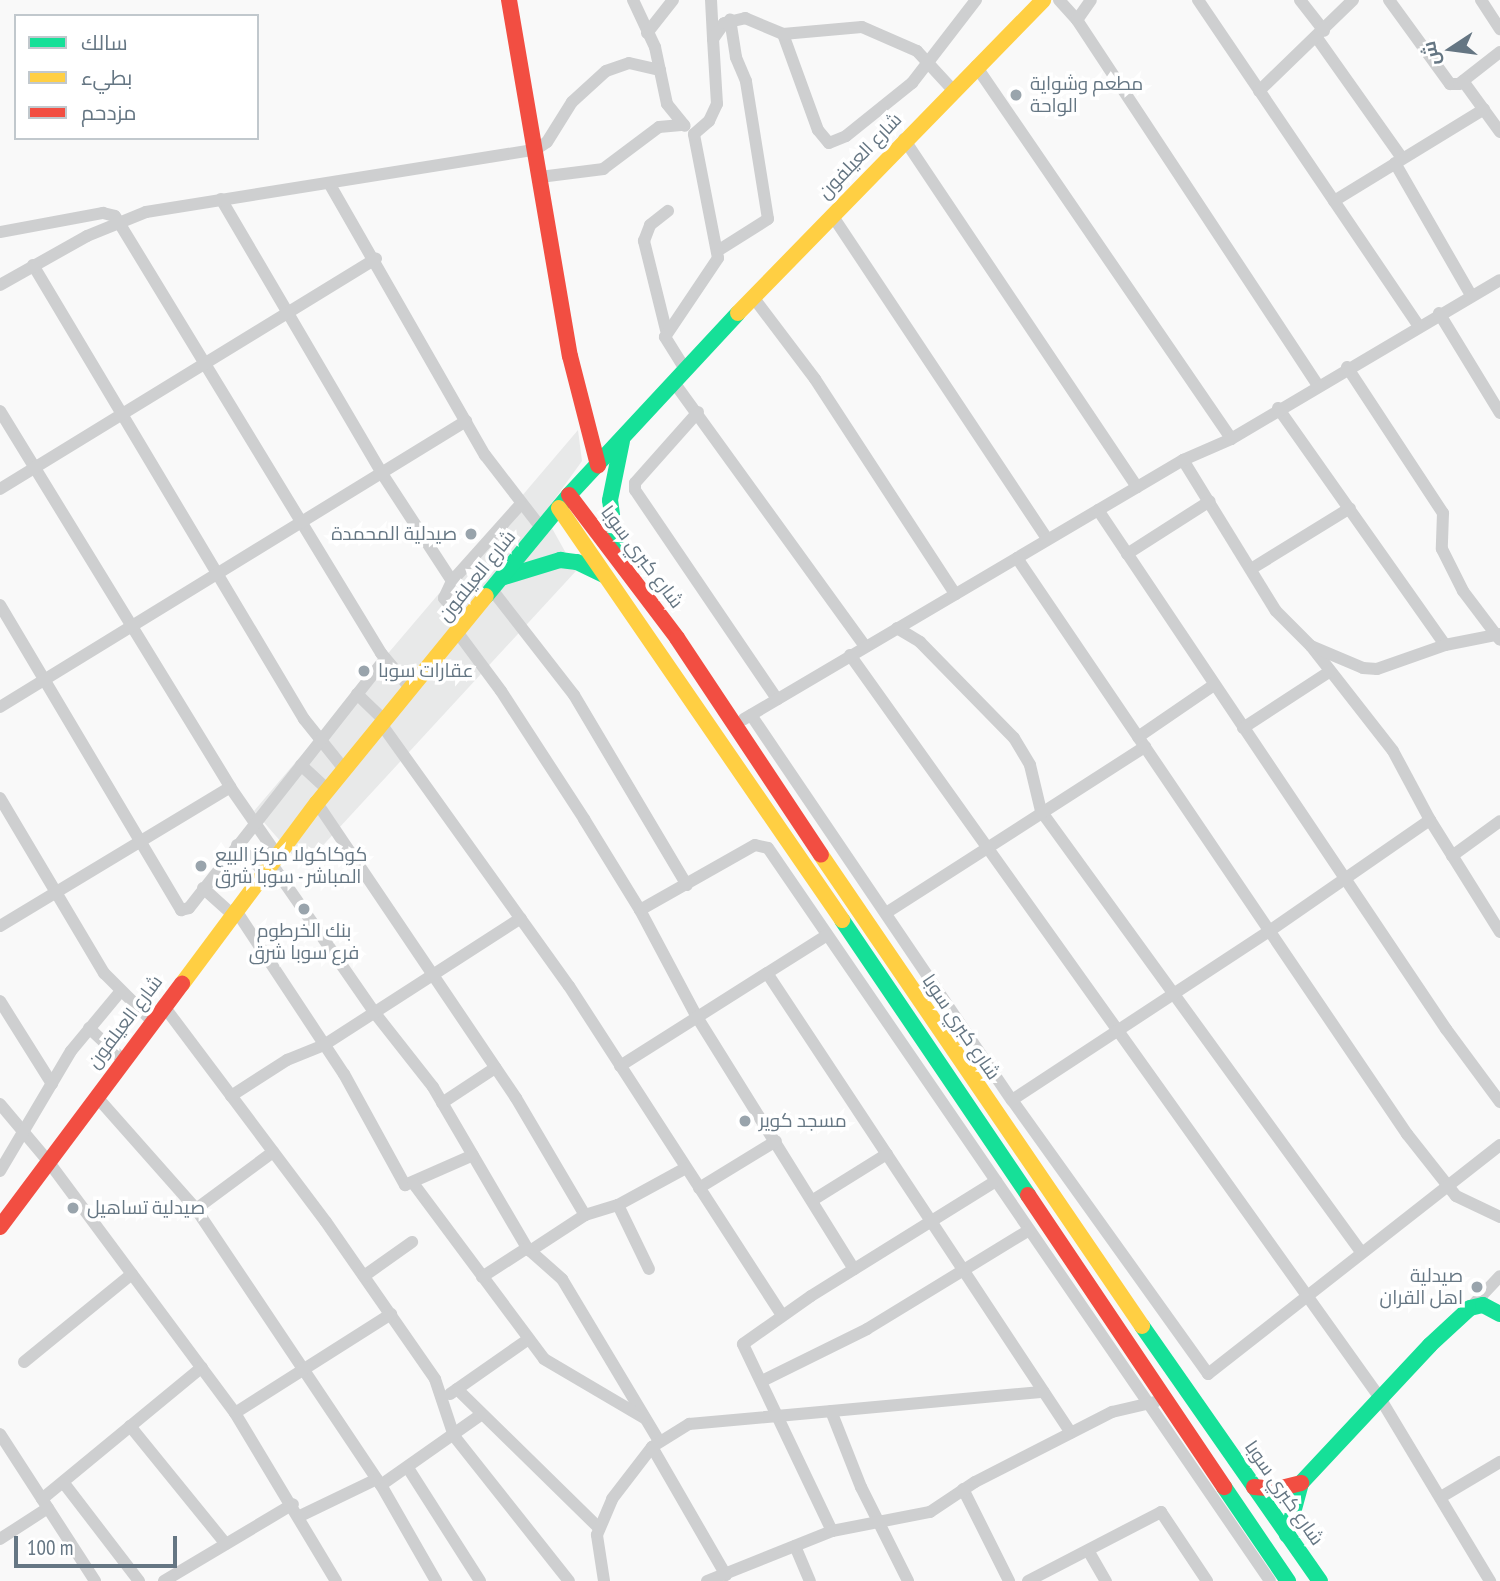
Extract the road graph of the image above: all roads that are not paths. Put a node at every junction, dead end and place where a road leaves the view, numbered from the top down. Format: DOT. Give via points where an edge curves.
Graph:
graph roads {
  1 [pos="509,0"];
  2 [pos="634,0"];
  3 [pos="673,0"];
  4 [pos="712,0"];
  5 [pos="976,0"];
  6 [pos="1042,0"];
  7 [pos="1059,0"];
  8 [pos="1091,0"];
  9 [pos="1198,0"];
  10 [pos="1300,0"];
  11 [pos="1353,0"];
  12 [pos="1389,0"];
  13 [pos="1481,0"];
  14 [pos="730,19"];
  15 [pos="1077,20"];
  16 [pos="1500,29"];
  17 [pos="647,33"];
  18 [pos="783,34"];
  19 [pos="1320,34"];
  20 [pos="713,39"];
  21 [pos="1500,52"];
  22 [pos="930,64"];
  23 [pos="976,66"];
  24 [pos="660,70"];
  25 [pos="1463,80"];
  26 [pos="952,89"];
  27 [pos="1259,91"];
  28 [pos="1484,109"];
  29 [pos="689,130"];
  30 [pos="1500,132"];
  31 [pos="904,139"];
  32 [pos="535,150"];
  33 [pos="1398,161"];
  34 [pos="540,177"];
  35 [pos="329,183"];
  36 [pos="221,199"];
  37 [pos="1334,201"];
  38 [pos="668,211"];
  39 [pos="832,215"];
  40 [pos="119,221"];
  41 [pos="0,232"];
  42 [pos="719,250"];
  43 [pos="376,259"];
  44 [pos="33,265"];
  45 [pos="1500,280"];
  46 [pos="0,285"];
  47 [pos="1471,295"];
  48 [pos="753,297"];
  49 [pos="285,312"];
  50 [pos="1439,313"];
  51 [pos="1418,325"];
  52 [pos="666,330"];
  53 [pos="204,363"];
  54 [pos="1348,367"];
  55 [pos="685,369"];
  56 [pos="673,381"];
  57 [pos="1318,384"];
  58 [pos="1278,408"];
  59 [pos="0,411"];
  60 [pos="698,412"];
  61 [pos="1500,413"];
  62 [pos="121,415"];
  63 [pos="466,421"];
  64 [pos="1231,439"];
  65 [pos="622,440"];
  66 [pos="1183,460"];
  67 [pos="598,465"];
  68 [pos="35,468"];
  69 [pos="381,472"];
  70 [pos="1137,487"];
  71 [pos="0,489"];
  72 [pos="564,501"];
  73 [pos="1210,501"];
  74 [pos="520,505"];
  75 [pos="1350,508"];
  76 [pos="1098,510"];
  77 [pos="300,523"];
  78 [pos="542,529"];
  79 [pos="1048,540"];
  80 [pos="1128,554"];
  81 [pos="619,558"];
  82 [pos="1017,558"];
  83 [pos="1251,569"];
  84 [pos="217,572"];
  85 [pos="504,577"];
  86 [pos="609,578"];
  87 [pos="452,581"];
  88 [pos="493,591"];
  89 [pos="955,594"];
  90 [pos="1,608"];
  91 [pos="131,626"];
  92 [pos="897,628"];
  93 [pos="461,629"];
  94 [pos="1499,637"];
  95 [pos="1445,645"];
  96 [pos="865,646"];
  97 [pos="1311,646"];
  98 [pos="850,655"];
  99 [pos="385,659"];
  100 [pos="1329,672"];
  101 [pos="46,679"];
  102 [pos="1214,685"];
  103 [pos="411,689"];
  104 [pos="357,694"];
  105 [pos="777,699"];
  106 [pos="0,707"];
  107 [pos="751,715"];
  108 [pos="384,723"];
  109 [pos="735,724"];
  110 [pos="1243,728"];
  111 [pos="320,741"];
  112 [pos="1141,742"];
  113 [pos="301,765"];
  114 [pos="344,769"];
  115 [pos="230,787"];
  116 [pos="323,796"];
  117 [pos="0,798"];
  118 [pos="786,806"];
  119 [pos="1041,811"];
  120 [pos="770,819"];
  121 [pos="1430,820"];
  122 [pos="1500,821"];
  123 [pos="254,823"];
  124 [pos="138,840"];
  125 [pos="237,845"];
  126 [pos="988,848"];
  127 [pos="1452,856"];
  128 [pos="271,863"];
  129 [pos="1347,878"];
  130 [pos="687,885"];
  131 [pos="203,888"];
  132 [pos="55,891"];
  133 [pos="640,911"];
  134 [pos="234,912"];
  135 [pos="886,913"];
  136 [pos="521,918"];
  137 [pos="0,926"];
  138 [pos="1268,932"];
  139 [pos="1500,932"];
  140 [pos="827,935"];
  141 [pos="767,973"];
  142 [pos="431,974"];
  143 [pos="120,992"];
  144 [pos="1172,994"];
  145 [pos="0,1002"];
  146 [pos="163,1005"];
  147 [pos="374,1013"];
  148 [pos="697,1017"];
  149 [pos="152,1021"];
  150 [pos="89,1028"];
  151 [pos="1118,1029"];
  152 [pos="324,1045"];
  153 [pos="123,1060"];
  154 [pos="620,1066"];
  155 [pos="495,1068"];
  156 [pos="52,1084"];
  157 [pos="96,1096"];
  158 [pos="231,1096"];
  159 [pos="1012,1100"];
  160 [pos="1500,1102"];
  161 [pos="442,1103"];
  162 [pos="0,1104"];
  163 [pos="24,1134"];
  164 [pos="776,1141"];
  165 [pos="1500,1145"];
  166 [pos="273,1152"];
  167 [pos="887,1154"];
  168 [pos="473,1155"];
  169 [pos="48,1161"];
  170 [pos="686,1168"];
  171 [pos="0,1171"];
  172 [pos="996,1181"];
  173 [pos="413,1183"];
  174 [pos="1448,1186"];
  175 [pos="699,1188"];
  176 [pos="813,1200"];
  177 [pos="618,1205"];
  178 [pos="196,1209"];
  179 [pos="586,1215"];
  180 [pos="1500,1217"];
  181 [pos="933,1223"];
  182 [pos="0,1227"];
  183 [pos="1029,1230"];
  184 [pos="412,1242"];
  185 [pos="528,1250"];
  186 [pos="1361,1252"];
  187 [pos="963,1268"];
  188 [pos="649,1269"];
  189 [pos="853,1269"];
  190 [pos="132,1274"];
  191 [pos="364,1276"];
  192 [pos="1500,1276"];
  193 [pos="482,1277"];
  194 [pos="1308,1296"];
  195 [pos="1470,1308"];
  196 [pos="391,1314"];
  197 [pos="1500,1314"];
  198 [pos="782,1315"];
  199 [pos="527,1340"];
  200 [pos="24,1362"];
  201 [pos="202,1367"];
  202 [pos="304,1370"];
  203 [pos="764,1380"];
  204 [pos="457,1390"];
  205 [pos="1044,1392"];
  206 [pos="445,1397"];
  207 [pos="1380,1398"];
  208 [pos="1166,1401"];
  209 [pos="1148,1403"];
  210 [pos="831,1411"];
  211 [pos="235,1413"];
  212 [pos="482,1414"];
  213 [pos="778,1415"];
  214 [pos="645,1418"];
  215 [pos="130,1426"];
  216 [pos="1071,1433"];
  217 [pos="0,1434"];
  218 [pos="454,1436"];
  219 [pos="655,1444"];
  220 [pos="1500,1462"];
  221 [pos="408,1468"];
  222 [pos="64,1482"];
  223 [pos="379,1482"];
  224 [pos="1301,1483"];
  225 [pos="1254,1487"];
  226 [pos="963,1489"];
  227 [pos="1441,1497"];
  228 [pos="45,1503"];
  229 [pos="297,1510"];
  230 [pos="878,1520"];
  231 [pos="599,1528"];
  232 [pos="832,1531"];
  233 [pos="1287,1535"];
  234 [pos="0,1539"];
  235 [pos="226,1544"];
  236 [pos="795,1546"];
  237 [pos="1089,1552"];
  238 [pos="726,1574"];
  239 [pos="183,1576"];
  240 [pos="1267,1580"];
  241 [pos="1488,1580"];
  242 [pos="95,1581"];
  243 [pos="139,1581"];
  244 [pos="164,1581"];
  245 [pos="336,1581"];
  246 [pos="436,1581"];
  247 [pos="480,1581"];
  248 [pos="569,1581"];
  249 [pos="604,1581"];
  250 [pos="707,1581"];
  251 [pos="810,1581"];
  252 [pos="908,1581"];
  253 [pos="1009,1581"];
  254 [pos="1028,1581"];
  255 [pos="1106,1581"];
  256 [pos="1207,1581"];
  257 [pos="1288,1581"];
  258 [pos="1320,1581"];
  1 -- 32 [label="main road"];
  2 -- 17 [label="street"];
  3 -- 17 [label="street"];
  4 -- 20 [label="street"];
  5 -- 22 [label="street"];
  6 -- 23 [label="main road, شارع العيلفون"];
  7 -- 15 [label="street"];
  8 -- 15 [label="street"];
  9 -- 27 [label="street"];
  10 -- 19 [label="street"];
  11 -- 19 [label="street"];
  12 -- 25 [label="street" via="1450,84"];
  13 -- 16 [label="street"];
  14 -- 18 [label="street" via="745,18"];
  14 -- 20 [label="street"];
  14 -- 42 [label="street" via="736,57 746,82 768,219"];
  15 -- 57 [label="street"];
  17 -- 24 [label="street"];
  18 -- 22 [label="street" via="862,27 917,51"];
  18 -- 22 [label="street" via="818,130 829,143 846,136"];
  19 -- 27 [label="street"];
  19 -- 33 [label="street"];
  20 -- 29 [label="street" via="716,104 709,121"];
  21 -- 25 [label="street"];
  22 -- 26 [label="street"];
  23 -- 26 [label="main road, شارع العيلفون"];
  23 -- 64 [label="street"];
  24 -- 29 [label="street" via="667,104"];
  24 -- 32 [label="street" via="629,63 606,71 572,102 547,142"];
  25 -- 28 [label="street"];
  26 -- 31 [label="main road, شارع العيلفون"];
  27 -- 37 [label="street"];
  28 -- 30 [label="street"];
  28 -- 33 [label="street"];
  29 -- 34 [label="street" via="659,127 603,169"];
  29 -- 42 [label="street"];
  31 -- 39 [label="main road, شارع العيلفون"];
  31 -- 70 [label="street"];
  32 -- 34 [label="main road"];
  32 -- 35 [label="street"];
  33 -- 37 [label="street"];
  33 -- 47 [label="street"];
  34 -- 67 [label="main road" via="570,356"];
  35 -- 36 [label="street"];
  35 -- 43 [label="street"];
  36 -- 40 [label="street"];
  36 -- 49 [label="street"];
  37 -- 51 [label="street"];
  38 -- 52 [label="street" via="650,225 644,241"];
  39 -- 48 [label="main road, شارع العيلفون"];
  39 -- 79 [label="street"];
  40 -- 41 [label="street" via="103,213"];
  40 -- 44 [label="street"];
  40 -- 53 [label="street"];
  42 -- 52 [label="street" via="715,267"];
  43 -- 49 [label="street"];
  43 -- 63 [label="street"];
  44 -- 46 [label="street"];
  44 -- 62 [label="street"];
  45 -- 47 [label="street"];
  47 -- 50 [label="street"];
  48 -- 55 [label="main road, شارع العيلفون"];
  48 -- 89 [label="street" via="815,379"];
  49 -- 53 [label="street"];
  49 -- 69 [label="street"];
  50 -- 51 [label="street"];
  50 -- 61 [label="street"];
  51 -- 54 [label="street"];
  52 -- 55 [label="street" via="668,346"];
  53 -- 62 [label="street"];
  53 -- 77 [label="street"];
  54 -- 57 [label="street"];
  54 -- 94 [label="street" via="1443,513 1442,549 1463,591"];
  55 -- 56 [label="main road, شارع العيلفون"];
  56 -- 60 [label="street"];
  56 -- 65 [label="main road, شارع العيلفون"];
  57 -- 58 [label="street"];
  58 -- 64 [label="street"];
  58 -- 75 [label="street"];
  59 -- 68 [label="street"];
  60 -- 96 [label="street"];
  60 -- 105 [label="street" via="635,483 635,490"];
  62 -- 68 [label="street"];
  62 -- 84 [label="street"];
  63 -- 69 [label="street"];
  63 -- 74 [label="street"];
  64 -- 66 [label="street"];
  65 -- 67 [label="main road, شارع العيلفون"];
  65 -- 81 [label="main road" via="610,500"];
  66 -- 70 [label="street"];
  66 -- 73 [label="street"];
  67 -- 72 [label="main road, شارع العيلفون"];
  68 -- 71 [label="street"];
  68 -- 91 [label="street"];
  69 -- 77 [label="street"];
  69 -- 87 [label="street"];
  70 -- 76 [label="street"];
  72 -- 78 [label="main road, شارع العيلفون"];
  72 -- 81 [label="main road, شارع كبري سوبا"];
  72 -- 86 [label="main road, شارع كبري سوبا"];
  73 -- 80 [label="street"];
  73 -- 83 [label="street"];
  74 -- 78 [label="street"];
  74 -- 87 [label="street"];
  75 -- 83 [label="street"];
  75 -- 95 [label="street"];
  76 -- 79 [label="street"];
  76 -- 80 [label="street"];
  77 -- 84 [label="street"];
  77 -- 99 [label="street"];
  78 -- 85 [label="main road, شارع العيلفون"];
  79 -- 82 [label="street"];
  80 -- 102 [label="street"];
  81 -- 109 [label="main road, شارع كبري سوبا"];
  82 -- 89 [label="street"];
  82 -- 112 [label="street"];
  83 -- 97 [label="street" via="1276,611"];
  84 -- 91 [label="street"];
  84 -- 111 [label="street"];
  85 -- 86 [label="main road" via="569,560"];
  85 -- 88 [label="main road, شارع العيلفون"];
  86 -- 120 [label="main road, شارع كبري سوبا"];
  87 -- 93 [label="street" via="444,598"];
  88 -- 93 [label="main road, شارع العيلفون"];
  88 -- 130 [label="street" via="580,704"];
  89 -- 92 [label="street"];
  90 -- 101 [label="street"];
  91 -- 101 [label="street"];
  91 -- 115 [label="street"];
  92 -- 96 [label="street"];
  92 -- 119 [label="street" via="920,642 1014,738 1030,765"];
  93 -- 103 [label="main road, شارع العيلفون"];
  93 -- 133 [label="street"];
  94 -- 95 [label="street"];
  95 -- 97 [label="street" via="1377,669 1363,668"];
  96 -- 98 [label="street"];
  97 -- 100 [label="street"];
  98 -- 105 [label="street"];
  98 -- 126 [label="street"];
  99 -- 103 [label="street"];
  99 -- 104 [label="street"];
  100 -- 110 [label="street"];
  100 -- 121 [label="street" via="1393,751"];
  101 -- 106 [label="street"];
  101 -- 124 [label="street"];
  102 -- 110 [label="street"];
  102 -- 112 [label="street"];
  103 -- 108 [label="main road, شارع العيلفون"];
  104 -- 108 [label="street"];
  104 -- 111 [label="street"];
  105 -- 107 [label="street"];
  107 -- 109 [label="street"];
  107 -- 135 [label="street"];
  108 -- 114 [label="main road, شارع العيلفون"];
  108 -- 136 [label="street"];
  109 -- 118 [label="main road, شارع كبري سوبا"];
  110 -- 129 [label="street"];
  111 -- 113 [label="street"];
  111 -- 114 [label="street"];
  112 -- 119 [label="street"];
  112 -- 138 [label="street"];
  113 -- 116 [label="street"];
  113 -- 123 [label="street"];
  114 -- 116 [label="main road, شارع العيلفون"];
  115 -- 123 [label="street"];
  115 -- 124 [label="street"];
  116 -- 128 [label="main road, شارع العيلفون"];
  116 -- 142 [label="street"];
  117 -- 132 [label="street"];
  118 -- 120 [label="main road"];
  118 -- 225 [label="main road, شارع كبري سوبا"];
  119 -- 126 [label="street"];
  119 -- 144 [label="street"];
  120 -- 208 [label="main road, شارع كبري سوبا"];
  121 -- 127 [label="street"];
  121 -- 129 [label="street"];
  122 -- 127 [label="street"];
  123 -- 125 [label="street"];
  123 -- 128 [label="street"];
  124 -- 131 [label="street" via="179,909 186,910"];
  124 -- 132 [label="street"];
  125 -- 128 [label="street"];
  125 -- 131 [label="street"];
  126 -- 135 [label="street"];
  126 -- 151 [label="street"];
  127 -- 139 [label="street"];
  128 -- 134 [label="main road, شارع العيلفون"];
  128 -- 147 [label="street"];
  129 -- 138 [label="street"];
  129 -- 160 [label="street"];
  130 -- 133 [label="street"];
  130 -- 140 [label="street" via="762,844"];
  131 -- 134 [label="street"];
  132 -- 137 [label="street"];
  132 -- 143 [label="street"];
  133 -- 148 [label="street"];
  134 -- 146 [label="main road, شارع العيلفون"];
  134 -- 152 [label="street"];
  135 -- 159 [label="street"];
  136 -- 142 [label="street"];
  136 -- 154 [label="street"];
  138 -- 144 [label="street"];
  138 -- 174 [label="street"];
  140 -- 141 [label="street"];
  140 -- 172 [label="street"];
  141 -- 148 [label="street"];
  141 -- 167 [label="street"];
  142 -- 147 [label="street"];
  142 -- 155 [label="street"];
  143 -- 149 [label="street"];
  143 -- 150 [label="street"];
  144 -- 151 [label="street"];
  144 -- 186 [label="street"];
  145 -- 156 [label="street"];
  146 -- 149 [label="main road, شارع العيلفون"];
  146 -- 158 [label="street"];
  147 -- 152 [label="street"];
  147 -- 161 [label="street"];
  148 -- 154 [label="street"];
  148 -- 164 [label="street"];
  149 -- 153 [label="main road, شارع العيلفون"];
  150 -- 153 [label="street"];
  150 -- 156 [label="street"];
  151 -- 159 [label="street"];
  151 -- 194 [label="street"];
  152 -- 158 [label="street" via="287,1060"];
  152 -- 173 [label="street" via="404,1184"];
  153 -- 157 [label="main road, شارع العيلفون"];
  154 -- 170 [label="street"];
  155 -- 161 [label="street"];
  155 -- 179 [label="street"];
  156 -- 163 [label="street"];
  157 -- 169 [label="main road, شارع العيلفون"];
  157 -- 178 [label="street"];
  158 -- 166 [label="street"];
  159 -- 194 [label="street" via="1208,1374"];
  161 -- 168 [label="street"];
  162 -- 163 [label="street"];
  163 -- 169 [label="street"];
  163 -- 171 [label="street"];
  164 -- 175 [label="street"];
  164 -- 176 [label="street"];
  165 -- 174 [label="street"];
  166 -- 178 [label="street"];
  166 -- 191 [label="street"];
  167 -- 176 [label="street"];
  167 -- 181 [label="street"];
  168 -- 173 [label="street"];
  168 -- 185 [label="street"];
  169 -- 182 [label="main road, شارع العيلفون"];
  169 -- 190 [label="street"];
  170 -- 175 [label="street"];
  170 -- 177 [label="street"];
  172 -- 181 [label="street"];
  172 -- 183 [label="street"];
  173 -- 193 [label="street"];
  174 -- 180 [label="street" via="1461,1198"];
  174 -- 186 [label="street"];
  175 -- 198 [label="street"];
  176 -- 189 [label="street"];
  177 -- 179 [label="street"];
  177 -- 188 [label="street"];
  178 -- 202 [label="street"];
  179 -- 185 [label="street"];
  181 -- 187 [label="street"];
  181 -- 189 [label="street"];
  183 -- 187 [label="street"];
  183 -- 209 [label="street"];
  184 -- 191 [label="street"];
  185 -- 193 [label="street"];
  185 -- 214 [label="street" via="562,1279"];
  186 -- 194 [label="street"];
  187 -- 203 [label="street" via="867,1329"];
  187 -- 205 [label="street"];
  189 -- 198 [label="street"];
  190 -- 200 [label="street"];
  190 -- 201 [label="street"];
  191 -- 196 [label="street"];
  192 -- 195 [label="street"];
  193 -- 199 [label="street"];
  194 -- 207 [label="street"];
  195 -- 197 [label="main road" via="1483,1305"];
  195 -- 207 [label="main road"];
  196 -- 202 [label="street"];
  196 -- 206 [label="street"];
  198 -- 203 [label="street" via="743,1344"];
  199 -- 204 [label="street"];
  199 -- 214 [label="street" via="555,1368"];
  201 -- 211 [label="street"];
  201 -- 215 [label="street"];
  202 -- 211 [label="street"];
  202 -- 223 [label="street"];
  203 -- 213 [label="street"];
  204 -- 206 [label="street"];
  204 -- 212 [label="street"];
  205 -- 210 [label="street"];
  205 -- 216 [label="street"];
  206 -- 218 [label="street"];
  207 -- 224 [label="main road"];
  207 -- 227 [label="street"];
  208 -- 209 [label="street"];
  208 -- 257 [label="main road, شارع كبري سوبا"];
  209 -- 216 [label="street" via="1112,1412"];
  209 -- 240 [label="street"];
  210 -- 213 [label="street"];
  210 -- 230 [label="street"];
  211 -- 229 [label="street"];
  212 -- 218 [label="street"];
  212 -- 231 [label="street"];
  213 -- 219 [label="street" via="689,1423"];
  213 -- 232 [label="street"];
  214 -- 219 [label="street"];
  215 -- 222 [label="street"];
  215 -- 235 [label="street"];
  216 -- 226 [label="street"];
  217 -- 228 [label="street"];
  218 -- 221 [label="street"];
  218 -- 248 [label="street"];
  219 -- 231 [label="street" via="612,1499"];
  219 -- 238 [label="street"];
  220 -- 227 [label="street"];
  221 -- 223 [label="street"];
  221 -- 247 [label="street"];
  222 -- 228 [label="street"];
  222 -- 243 [label="street"];
  223 -- 229 [label="street"];
  223 -- 246 [label="street"];
  224 -- 225 [label="main road" via="1277,1489"];
  224 -- 233 [label="main road"];
  225 -- 233 [label="main road, شارع كبري سوبا"];
  226 -- 230 [label="street" via="924,1514"];
  226 -- 253 [label="street"];
  227 -- 241 [label="street"];
  228 -- 234 [label="street"];
  228 -- 242 [label="street"];
  229 -- 235 [label="street"];
  229 -- 245 [label="street"];
  230 -- 232 [label="street"];
  230 -- 252 [label="street"];
  231 -- 249 [label="street"];
  232 -- 236 [label="street"];
  233 -- 258 [label="main road, شارع كبري سوبا"];
  235 -- 239 [label="street"];
  236 -- 238 [label="street"];
  236 -- 251 [label="street"];
  237 -- 254 [label="street"];
  237 -- 255 [label="street"];
  237 -- 256 [label="street" via="1161,1512"];
  238 -- 250 [label="street"];
  239 -- 244 [label="street"];
}
